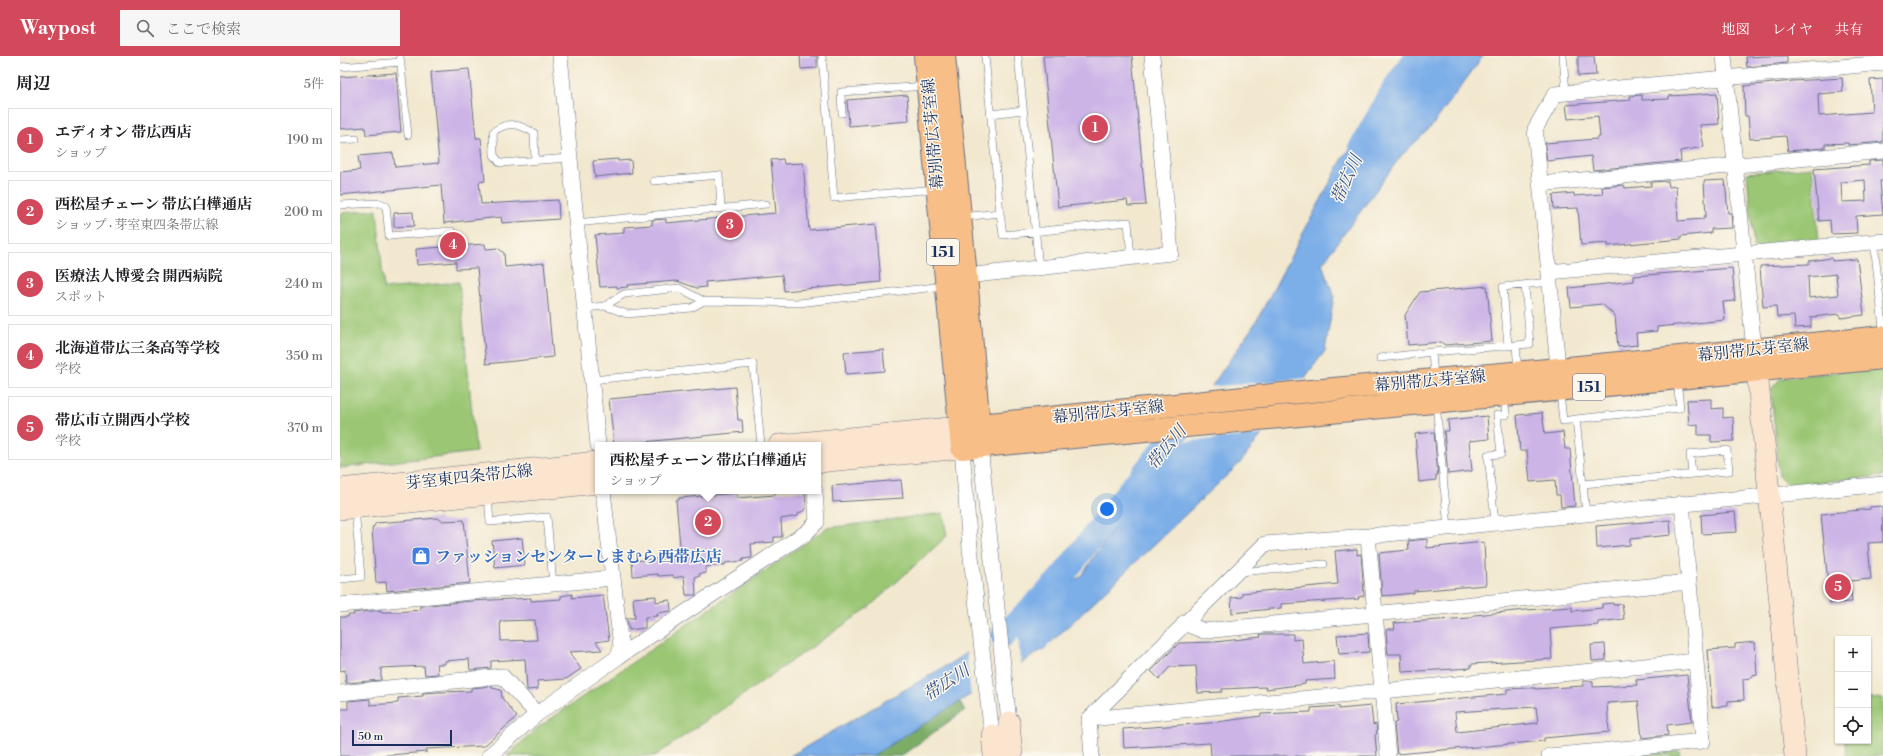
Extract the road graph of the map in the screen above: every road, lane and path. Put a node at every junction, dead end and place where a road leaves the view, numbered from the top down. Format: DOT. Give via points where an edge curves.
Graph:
graph roads {
  1 [pos="560,56"];
  2 [pos="822,56"];
  3 [pos="925,56"];
  4 [pos="944,56"];
  5 [pos="985,56"];
  6 [pos="1018,56"];
  7 [pos="1152,56"];
  8 [pos="1563,56"];
  9 [pos="1724,56"];
  10 [pos="401,59"];
  11 [pos="1883,63"];
  12 [pos="340,67"];
  13 [pos="1726,79"];
  14 [pos="928,86"];
  15 [pos="1566,93"];
  16 [pos="1023,110"];
  17 [pos="842,113"];
  18 [pos="991,114"];
  19 [pos="408,135"];
  20 [pos="356,139"];
  21 [pos="340,140"];
  22 [pos="1883,151"];
  23 [pos="570,158"];
  24 [pos="535,160"];
  25 [pos="1735,164"];
  26 [pos="654,181"];
  27 [pos="1540,184"];
  28 [pos="938,189"];
  29 [pos="766,204"];
  30 [pos="340,205"];
  31 [pos="721,208"];
  32 [pos="1000,213"];
  33 [pos="960,217"];
  34 [pos="576,222"];
  35 [pos="452,231"];
  36 [pos="1036,231"];
  37 [pos="1878,242"];
  38 [pos="1744,255"];
  39 [pos="1131,258"];
  40 [pos="1039,268"];
  41 [pos="966,276"];
  42 [pos="1550,277"];
  43 [pos="946,285"];
  44 [pos="1525,285"];
  45 [pos="704,301"];
  46 [pos="605,306"];
  47 [pos="585,308"];
  48 [pos="1883,328"];
  49 [pos="1883,336"];
  50 [pos="1512,345"];
  51 [pos="1754,349"];
  52 [pos="1432,352"];
  53 [pos="1380,358"];
  54 [pos="1883,358"];
  55 [pos="1757,371"];
  56 [pos="1518,373"];
  57 [pos="1676,378"];
  58 [pos="1559,379"];
  59 [pos="592,380"];
  60 [pos="1435,391"];
  61 [pos="1504,395"];
  62 [pos="1576,419"];
  63 [pos="970,436"];
  64 [pos="598,442"];
  65 [pos="761,442"];
  66 [pos="821,443"];
  67 [pos="821,461"];
  68 [pos="595,462"];
  69 [pos="1692,474"];
  70 [pos="595,483"];
  71 [pos="1583,484"];
  72 [pos="1883,484"];
  73 [pos="340,489"];
  74 [pos="488,494"];
  75 [pos="603,494"];
  76 [pos="815,494"];
  77 [pos="1770,495"];
  78 [pos="1682,503"];
  79 [pos="347,508"];
  80 [pos="1586,513"];
  81 [pos="1495,522"];
  82 [pos="1448,527"];
  83 [pos="1368,536"];
  84 [pos="1324,564"];
  85 [pos="1236,572"];
  86 [pos="613,578"];
  87 [pos="340,579"];
  88 [pos="1688,582"];
  89 [pos="553,584"];
  90 [pos="340,605"];
  91 [pos="1375,614"];
  92 [pos="1184,623"];
  93 [pos="618,657"];
  94 [pos="1696,661"];
  95 [pos="1382,691"];
  96 [pos="340,693"];
  97 [pos="537,714"];
  98 [pos="1089,719"];
  99 [pos="1009,722"];
  100 [pos="992,735"];
  101 [pos="489,756"];
  102 [pos="994,756"];
  103 [pos="1012,756"];
  104 [pos="1092,756"];
  105 [pos="1388,756"];
  106 [pos="1549,756"];
  107 [pos="1795,756"];
  1 -- 23 [label="street"];
  2 -- 28 [label="lane" via="834,198"];
  3 -- 14 [label="main road, 幕別帯広芽室線 / 151"];
  4 -- 33 [label="main road, 幕別帯広芽室線 / 151"];
  5 -- 18 [label="lane"];
  6 -- 16 [label="lane"];
  7 -- 39 [label="street" via="1171,253"];
  8 -- 15 [label="lane"];
  9 -- 13 [label="street"];
  10 -- 12 [label="lane"];
  10 -- 19 [label="lane"];
  11 -- 13 [label="street"];
  13 -- 15 [label="street"];
  13 -- 25 [label="street"];
  14 -- 17 [label="lane" via="841,92"];
  14 -- 28 [label="main road, 幕別帯広芽室線 / 151"];
  15 -- 27 [label="street" via="1555,94 1535,129"];
  16 -- 18 [label="lane"];
  16 -- 36 [label="lane"];
  18 -- 32 [label="lane"];
  20 -- 21 [label="lane"];
  22 -- 25 [label="street"];
  23 -- 24 [label="lane"];
  23 -- 34 [label="street"];
  24 -- 24 [label="lane" via="534,133 521,125 503,126 493,132 494,155 500,163"];
  25 -- 27 [label="street"];
  25 -- 38 [label="street"];
  26 -- 31 [label="lane" via="719,175"];
  27 -- 42 [label="street"];
  28 -- 43 [label="main road, 幕別帯広芽室線 / 151"];
  29 -- 31 [label="lane"];
  30 -- 35 [label="lane" via="380,203 386,206 389,236"];
  31 -- 34 [label="lane"];
  32 -- 33 [label="lane"];
  32 -- 36 [label="lane" via="1003,235"];
  33 -- 41 [label="main road, 幕別帯広芽室線 / 151"];
  34 -- 47 [label="street"];
  36 -- 39 [label="lane" via="1128,222"];
  36 -- 40 [label="lane"];
  37 -- 38 [label="street"];
  37 -- 48 [label="lane"];
  38 -- 42 [label="street"];
  38 -- 51 [label="street"];
  39 -- 40 [label="street"];
  40 -- 41 [label="street"];
  41 -- 63 [label="main road, 幕別帯広芽室線 / 151"];
  42 -- 44 [label="lane"];
  42 -- 58 [label="street"];
  43 -- 45 [label="lane" via="799,303"];
  43 -- 63 [label="main road, 幕別帯広芽室線 / 151"];
  44 -- 50 [label="lane" via="1530,344"];
  44 -- 50 [label="lane" via="1503,287"];
  45 -- 46 [label="lane" via="691,308 627,314"];
  45 -- 46 [label="lane" via="679,288 624,294"];
  46 -- 47 [label="lane"];
  47 -- 59 [label="street"];
  49 -- 51 [label="main road, 幕別帯広芽室線 / 151"];
  50 -- 52 [label="lane"];
  50 -- 56 [label="lane"];
  51 -- 55 [label="street"];
  51 -- 58 [label="main road, 幕別帯広芽室線 / 151"];
  52 -- 53 [label="lane"];
  52 -- 60 [label="lane"];
  54 -- 55 [label="main road, 幕別帯広芽室線 / 151"];
  55 -- 57 [label="main road, 幕別帯広芽室線 / 151"];
  55 -- 77 [label="main road"];
  56 -- 58 [label="main road, 幕別帯広芽室線 / 151"];
  56 -- 60 [label="main road, 幕別帯広芽室線 / 151"];
  57 -- 58 [label="main road, 幕別帯広芽室線 / 151"];
  57 -- 62 [label="lane" via="1680,408"];
  58 -- 61 [label="main road, 幕別帯広芽室線 / 151"];
  58 -- 62 [label="lane" via="1563,421"];
  59 -- 64 [label="street"];
  59 -- 65 [label="lane" via="753,364"];
  60 -- 61 [label="main road, 幕別帯広芽室線 / 151"];
  60 -- 63 [label="main road, 幕別帯広芽室線 / 151" via="1294,416 1084,436"];
  60 -- 63 [label="main road, 幕別帯広芽室線 / 151" via="1311,391 1099,412"];
  60 -- 82 [label="lane"];
  61 -- 81 [label="lane" via="1506,415 1497,415 1501,454 1488,455"];
  62 -- 71 [label="lane"];
  63 -- 66 [label="main road"];
  63 -- 67 [label="main road"];
  63 -- 99 [label="street" via="990,534"];
  63 -- 100 [label="street" via="970,548"];
  68 -- 73 [label="main road, 芽室東四条帯広線"];
  69 -- 69 [label="lane" via="1728,470 1727,450 1690,454"];
  69 -- 71 [label="lane"];
  70 -- 74 [label="main road, 芽室東四条帯広線"];
  71 -- 80 [label="lane"];
  72 -- 77 [label="street"];
  74 -- 79 [label="main road, 芽室東四条帯広線"];
  74 -- 89 [label="lane" via="490,522 547,517"];
  75 -- 86 [label="street"];
  76 -- 93 [label="street" via="817,522 807,532"];
  77 -- 78 [label="street"];
  77 -- 107 [label="main road"];
  78 -- 80 [label="street"];
  78 -- 88 [label="street"];
  79 -- 87 [label="lane" via="361,577"];
  80 -- 81 [label="street"];
  81 -- 82 [label="street"];
  82 -- 83 [label="street"];
  83 -- 85 [label="street" via="1265,544"];
  83 -- 91 [label="street"];
  84 -- 85 [label="lane"];
  85 -- 92 [label="street"];
  86 -- 89 [label="street"];
  86 -- 93 [label="street" via="621,647"];
  88 -- 91 [label="street"];
  88 -- 94 [label="street"];
  89 -- 90 [label="street"];
  91 -- 92 [label="street" via="1204,631"];
  91 -- 95 [label="street"];
  92 -- 98 [label="street"];
  93 -- 97 [label="street"];
  94 -- 95 [label="street"];
  94 -- 106 [label="street" via="1703,741"];
  95 -- 98 [label="street"];
  95 -- 105 [label="street"];
  96 -- 97 [label="street" via="502,676"];
  97 -- 101 [label="street"];
  98 -- 104 [label="street"];
  99 -- 103 [label="main road"];
  100 -- 102 [label="main road"];
}
